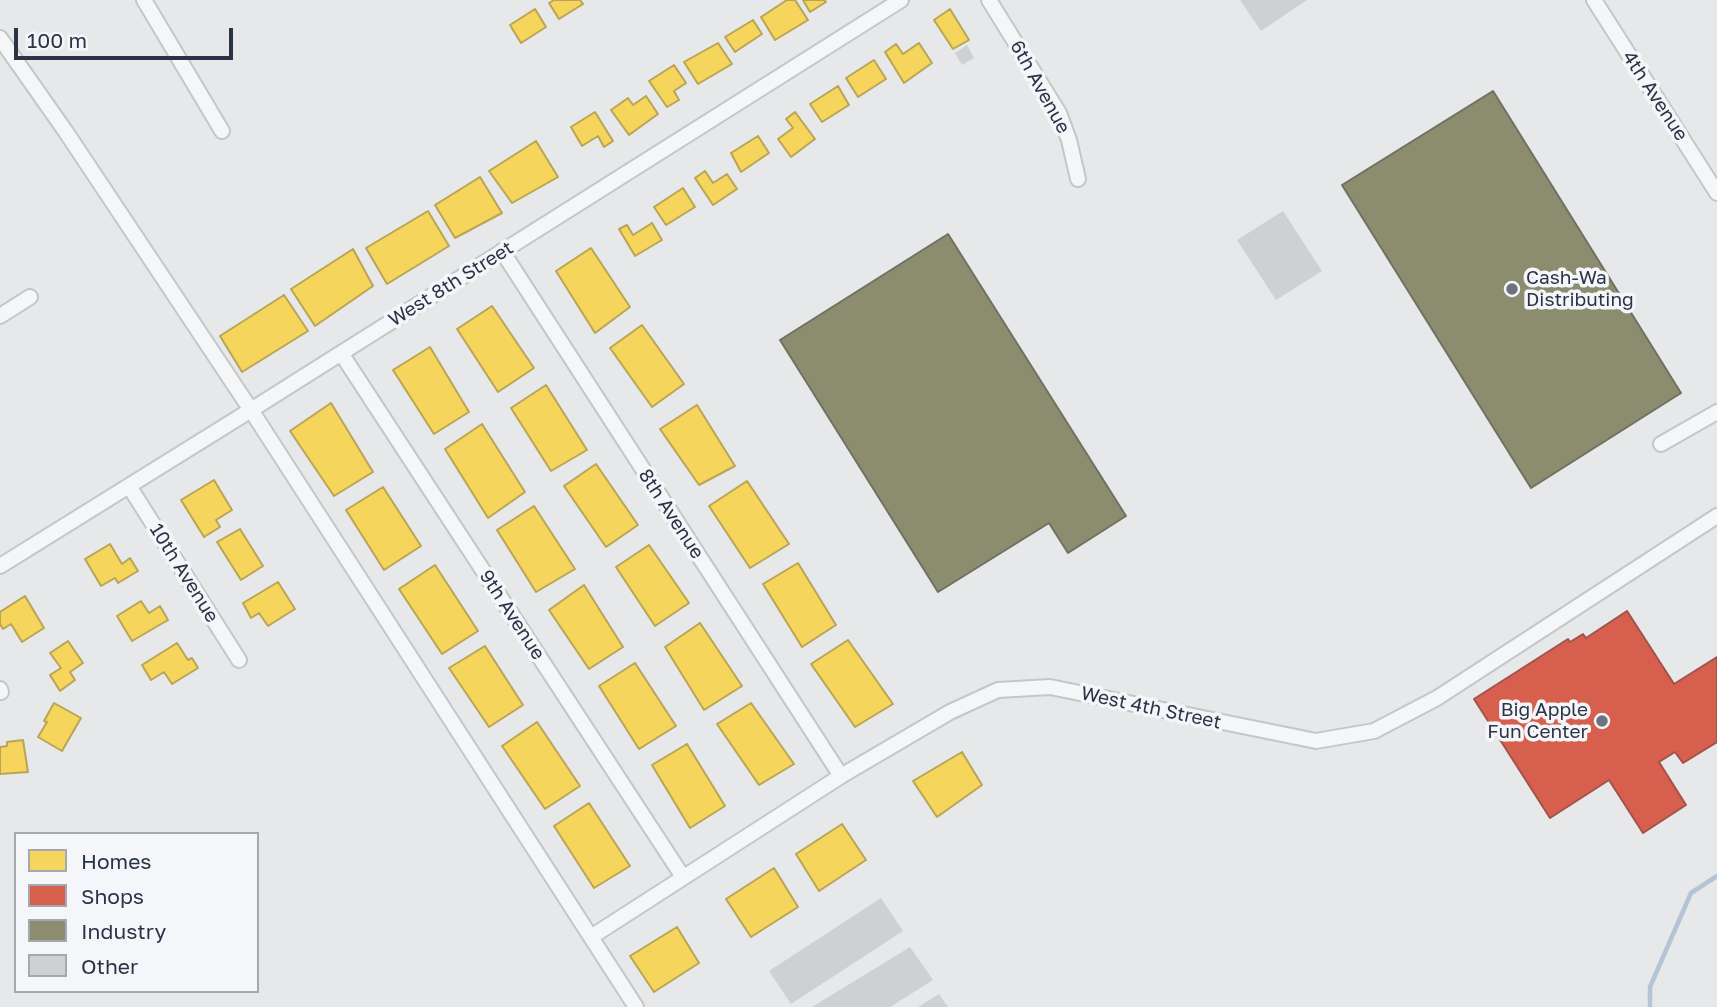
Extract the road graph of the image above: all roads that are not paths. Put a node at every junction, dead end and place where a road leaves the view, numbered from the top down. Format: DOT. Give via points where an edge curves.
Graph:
graph roads {
  1 [pos="901,0"];
  2 [pos="989,0"];
  3 [pos="1594,0"];
  4 [pos="149,2"];
  5 [pos="0,38"];
  6 [pos="222,131"];
  7 [pos="1078,179"];
  8 [pos="1717,193"];
  9 [pos="502,251"];
  10 [pos="30,297"];
  11 [pos="0,316"];
  12 [pos="341,353"];
  13 [pos="251,410"];
  14 [pos="1717,412"];
  15 [pos="1661,444"];
  16 [pos="129,486"];
  17 [pos="1717,516"];
  18 [pos="0,566"];
  19 [pos="239,660"];
  20 [pos="841,776"];
  21 [pos="683,877"];
  22 [pos="591,937"];
  23 [pos="636,1007"];
  1 -- 9 [label="street, West 8th Street"];
  2 -- 7 [label="street, 6th Avenue" via="1059,113"];
  3 -- 8 [label="street, 4th Avenue"];
  4 -- 6 [label="street"];
  5 -- 13 [label="street"];
  9 -- 12 [label="street, West 8th Street"];
  9 -- 20 [label="street, 8th Avenue"];
  10 -- 11 [label="street"];
  12 -- 13 [label="street, West 8th Street"];
  12 -- 21 [label="street, 9th Avenue"];
  13 -- 16 [label="street, West 8th Street"];
  13 -- 22 [label="street"];
  14 -- 15 [label="street"];
  16 -- 18 [label="street, West 8th Street"];
  16 -- 19 [label="street, 10th Avenue"];
  17 -- 20 [label="street, West 4th Street" via="1437,698 1374,731 1316,741 1050,687 998,690 950,712"];
  20 -- 21 [label="street, West 4th Street"];
  21 -- 22 [label="street, West 4th Street"];
  22 -- 23 [label="street"];
}
